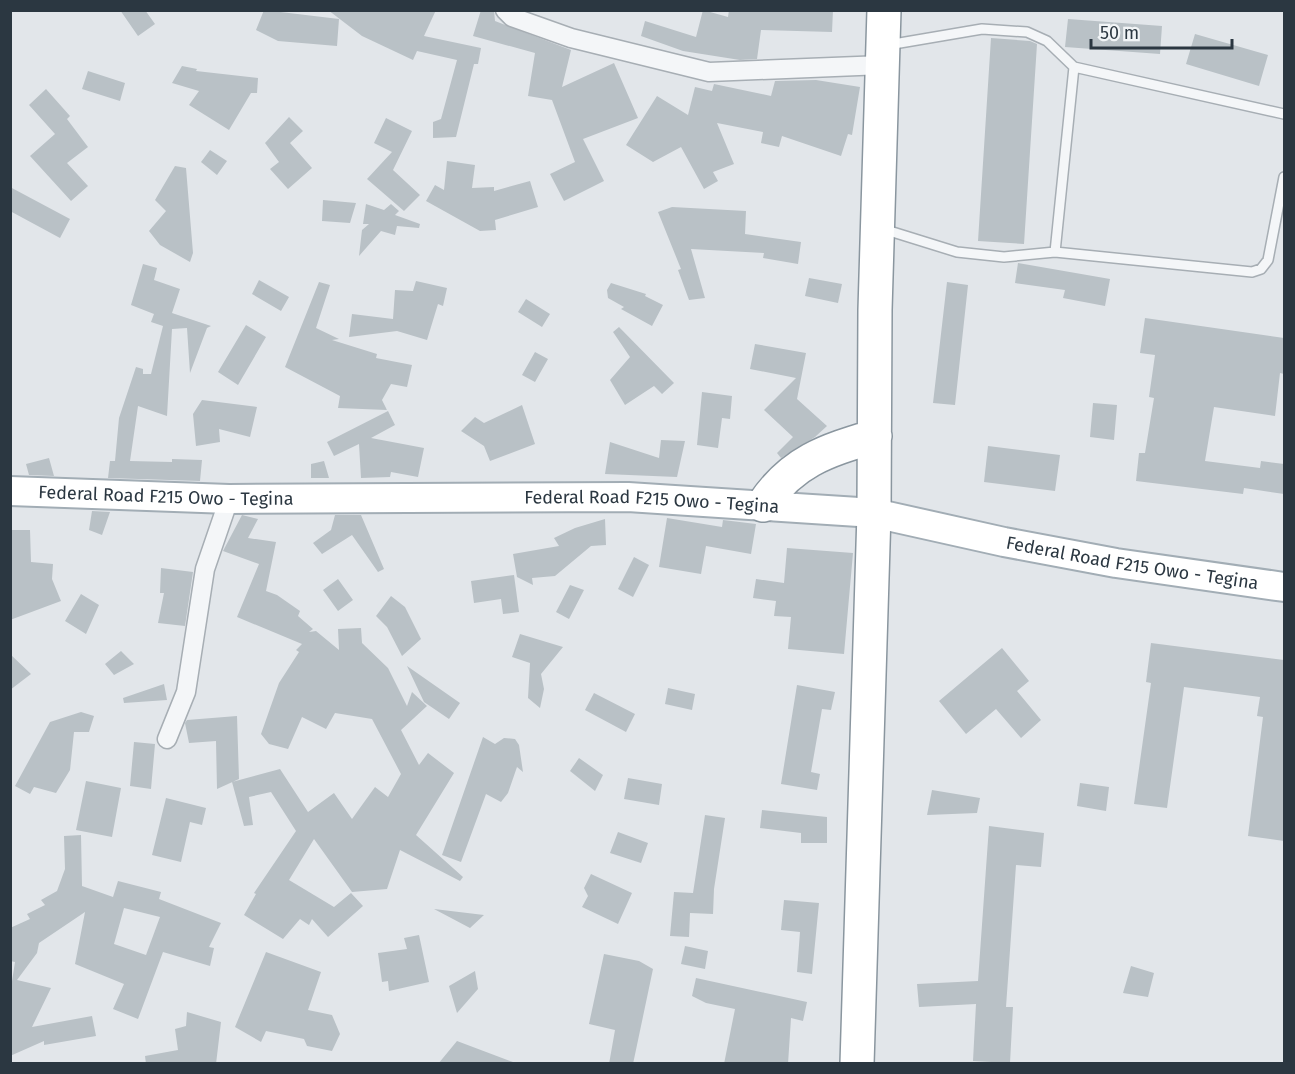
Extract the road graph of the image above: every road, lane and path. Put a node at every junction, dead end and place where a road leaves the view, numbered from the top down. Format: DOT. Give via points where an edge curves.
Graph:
graph roads {
  1 [pos="505,10"];
  2 [pos="884,10"];
  3 [pos="883,56"];
  4 [pos="1074,67"];
  5 [pos="1284,114"];
  6 [pos="1284,177"];
  7 [pos="878,227"];
  8 [pos="1055,252"];
  9 [pos="875,436"];
  10 [pos="10,491"];
  11 [pos="229,499"];
  12 [pos="763,505"];
  13 [pos="874,513"];
  14 [pos="1284,587"];
  15 [pos="167,739"];
  16 [pos="857,1064"];
  1 -- 3 [label="street" via="571,38 709,72"];
  2 -- 3 [label="highway"];
  3 -- 4 [label="lane" via="982,29 1027,32 1047,41"];
  3 -- 7 [label="highway"];
  4 -- 5 [label="lane"];
  4 -- 8 [label="lane"];
  6 -- 8 [label="lane" via="1268,260 1262,270"];
  7 -- 8 [label="lane" via="957,252 1004,257"];
  7 -- 9 [label="highway"];
  9 -- 12 [label="highway" via="800,465 784,477"];
  9 -- 13 [label="highway"];
  10 -- 11 [label="main road, Federal Road F215 Owo - Tegina"];
  11 -- 12 [label="main road, Federal Road F215 Owo - Tegina" via="628,497"];
  11 -- 15 [label="street" via="205,569 186,692"];
  12 -- 13 [label="main road, Federal Road F215 Owo - Tegina"];
  13 -- 14 [label="main road, Federal Road F215 Owo - Tegina" via="1116,563"];
  13 -- 16 [label="highway"];
}
